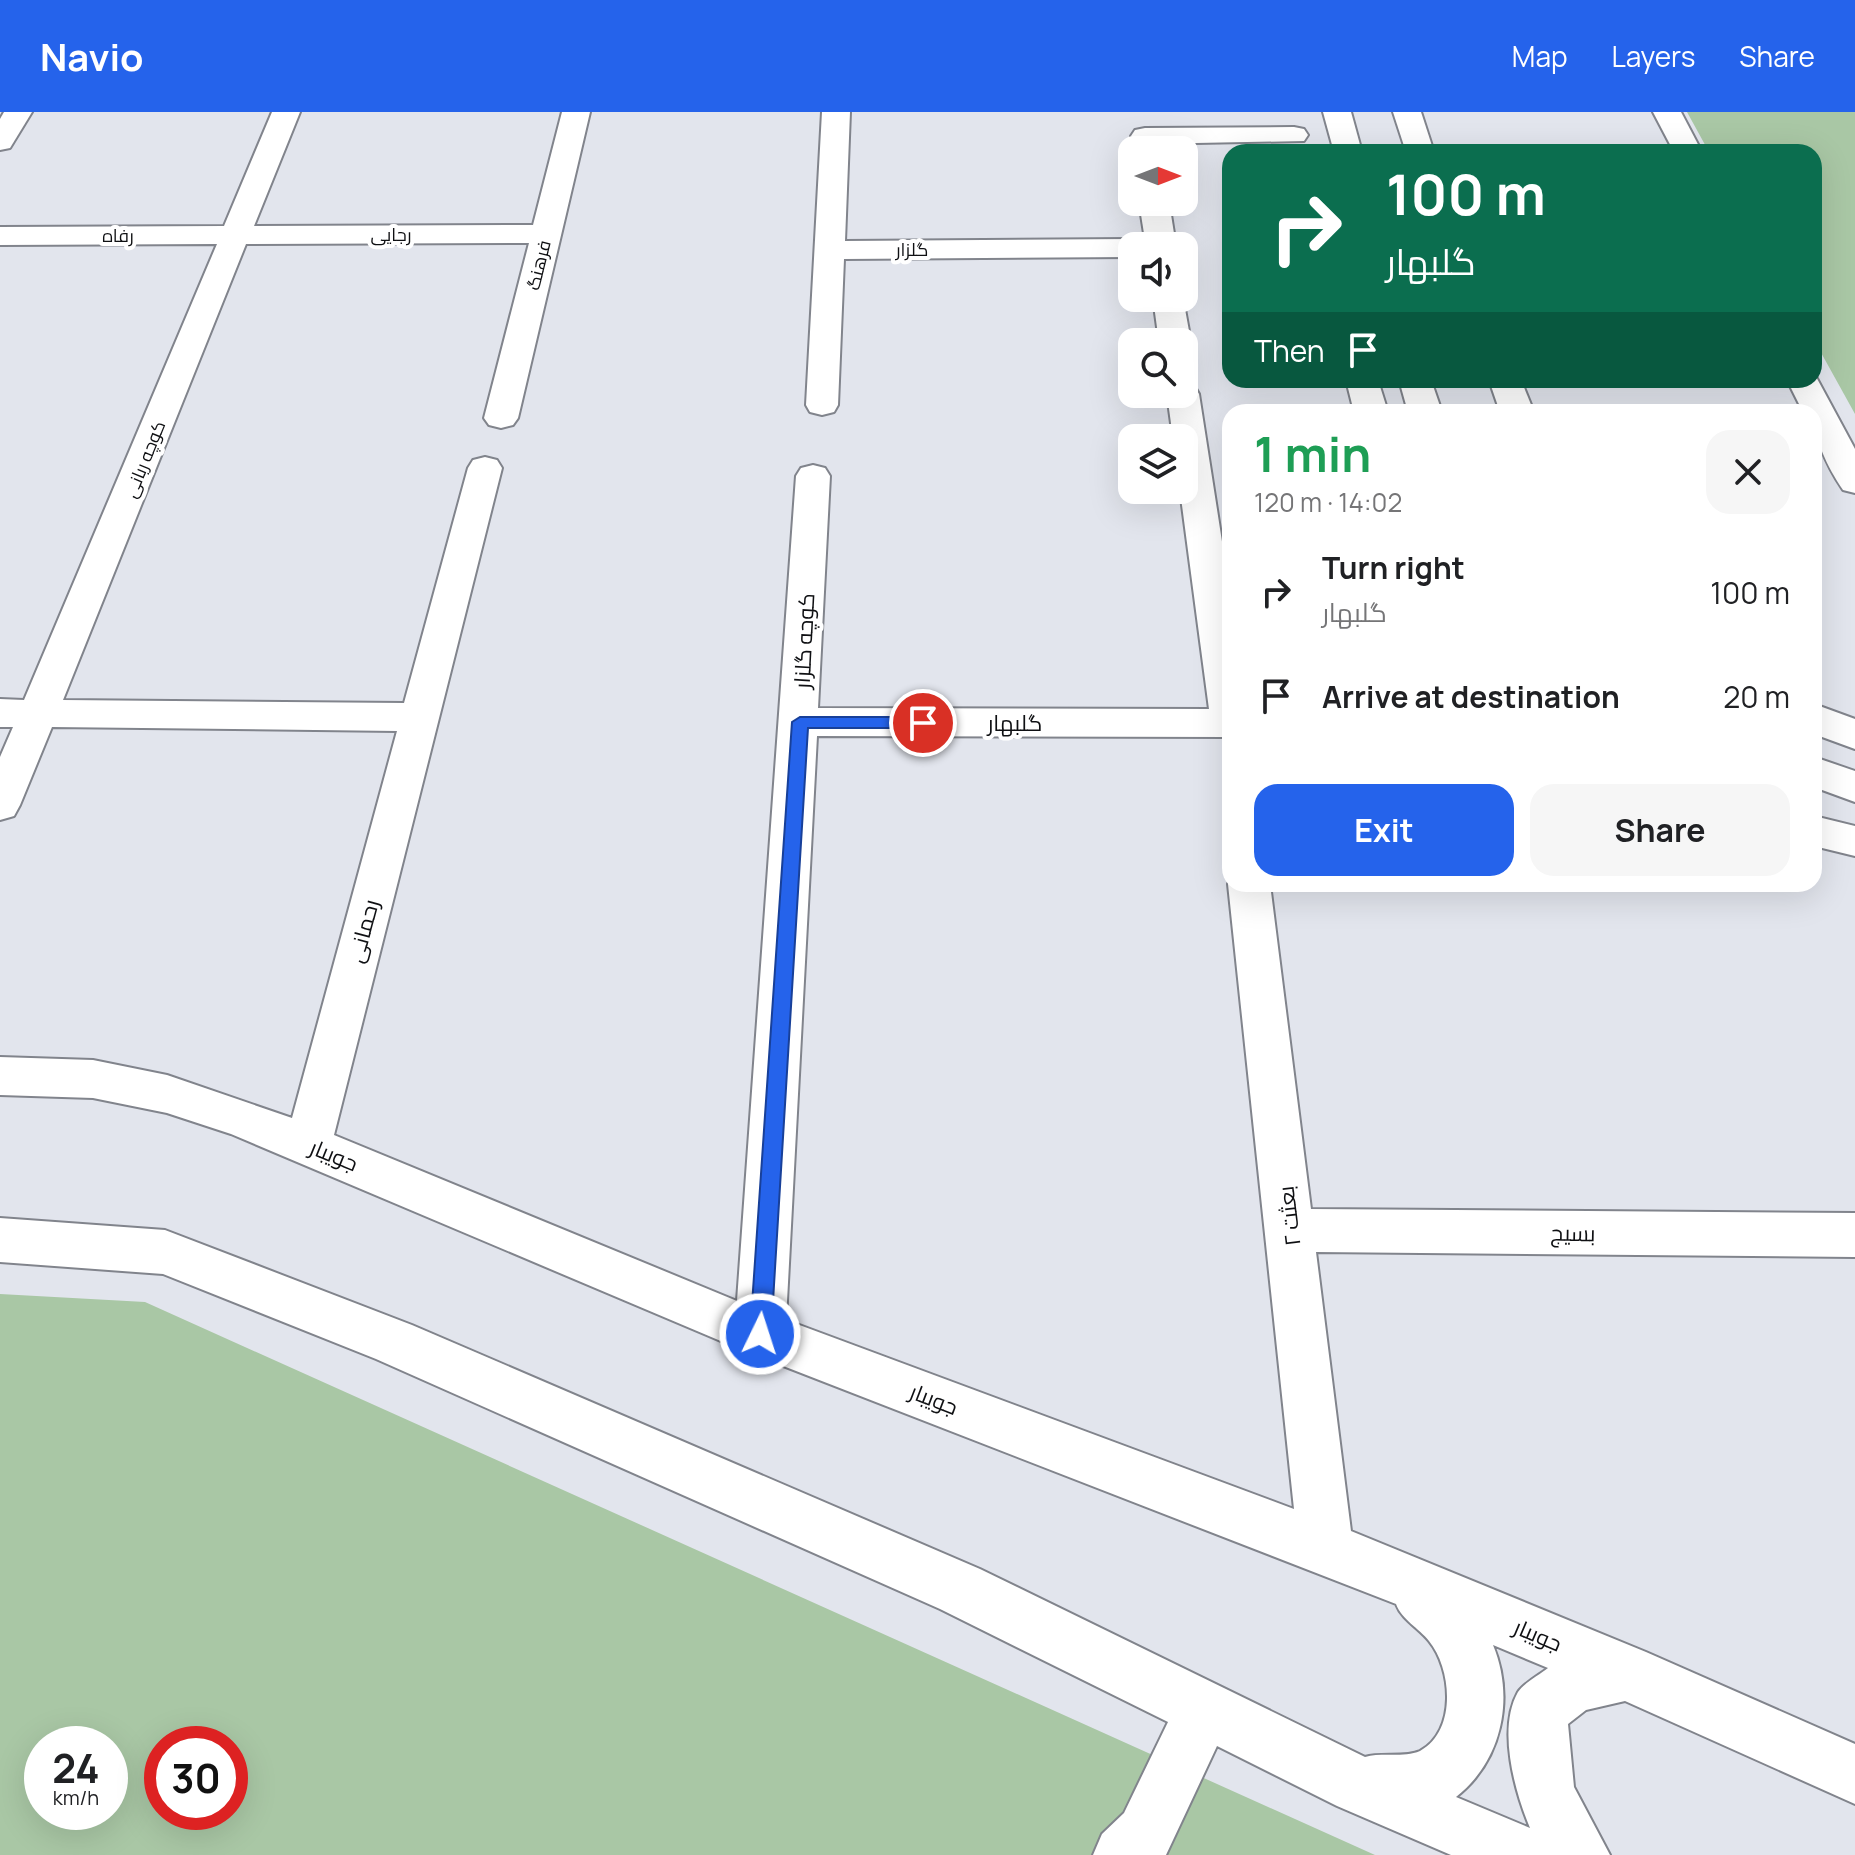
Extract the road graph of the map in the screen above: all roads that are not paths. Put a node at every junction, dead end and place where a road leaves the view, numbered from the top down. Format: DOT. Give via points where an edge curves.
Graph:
graph roads {
  1 [pos="18,112"];
  2 [pos="286,112"];
  3 [pos="576,112"];
  4 [pos="836,112"];
  5 [pos="1337,112"];
  6 [pos="1407,112"];
  7 [pos="1667,112"];
  8 [pos="1294,125"];
  9 [pos="1145,133"];
  10 [pos="0,142"];
  11 [pos="1346,144"];
  12 [pos="1417,144"];
  13 [pos="1684,144"];
  14 [pos="546,234"];
  15 [pos="237,235"];
  16 [pos="0,236"];
  17 [pos="1118,248"];
  18 [pos="831,250"];
  19 [pos="822,405"];
  20 [pos="1185,408"];
  21 [pos="1822,417"];
  22 [pos="501,418"];
  23 [pos="485,468"];
  24 [pos="813,476"];
  25 [pos="1855,482"];
  26 [pos="1222,666"];
  27 [pos="0,713"];
  28 [pos="39,713"];
  29 [pos="418,717"];
  30 [pos="1822,721"];
  31 [pos="800,722"];
  32 [pos="1222,722"];
  33 [pos="1855,735"];
  34 [pos="1822,775"];
  35 [pos="1855,787"];
  36 [pos="0,805"];
  37 [pos="1822,833"];
  38 [pos="1855,841"];
  39 [pos="1250,892"];
  40 [pos="0,1076"];
  41 [pos="308,1144"];
  42 [pos="1290,1230"];
  43 [pos="1855,1235"];
  44 [pos="0,1240"];
  45 [pos="760,1334"];
  46 [pos="1326,1548"];
  47 [pos="1408,1581"];
  48 [pos="1626,1672"];
  49 [pos="1205,1709"];
  50 [pos="1855,1774"];
  51 [pos="1358,1785"];
  52 [pos="1123,1855"];
  53 [pos="1522,1855"];
  54 [pos="1580,1855"];
  1 -- 10 [label="street"];
  2 -- 15 [label="street, کوچه ربانی"];
  3 -- 14 [label="street, فرهنگ"];
  4 -- 18 [label="street"];
  5 -- 11 [label="street"];
  6 -- 12 [label="street"];
  7 -- 13 [label="street"];
  8 -- 9 [label="street"];
  14 -- 15 [label="street, رجایی"];
  14 -- 22 [label="street, فرهنگ"];
  15 -- 16 [label="street, رفاه"];
  15 -- 28 [label="street, کوچه ربانی"];
  17 -- 18 [label="street, گلزار"];
  18 -- 19 [label="street"];
  20 -- 26 [label="street"];
  21 -- 25 [label="street"];
  23 -- 29 [label="street, رحمانی"];
  24 -- 31 [label="street, کوچه گلزار"];
  27 -- 28 [label="street"];
  28 -- 29 [label="street"];
  28 -- 36 [label="street, کوچه ربانی"];
  29 -- 41 [label="street, رحمانی"];
  30 -- 33 [label="street"];
  31 -- 32 [label="street, گلبهار"];
  31 -- 45 [label="street, کوچه گلزار"];
  34 -- 35 [label="street"];
  37 -- 38 [label="street"];
  39 -- 42 [label="street, بعثت ۲"];
  40 -- 41 [label="street, جویبار" via="93,1079 167,1094"];
  41 -- 45 [label="street, جویبار"];
  42 -- 43 [label="street, بسیج"];
  42 -- 46 [label="street, بعثت ۲"];
  44 -- 49 [label="street" via="165,1252 194,1263 394,1342 960,1589"];
  45 -- 46 [label="street, جویبار"];
  46 -- 47 [label="street, جویبار"];
  47 -- 48 [label="street, جویبار"];
  47 -- 51 [label="street" via="1450,1622 1472,1663 1475,1722 1454,1761 1428,1781"];
  48 -- 50 [label="street, جویبار"];
  48 -- 54 [label="street" via="1572,1685 1540,1710 1537,1753 1546,1802"];
  49 -- 51 [label="street"];
  49 -- 52 [label="street" via="1145,1834"];
  51 -- 53 [label="street"];
}
